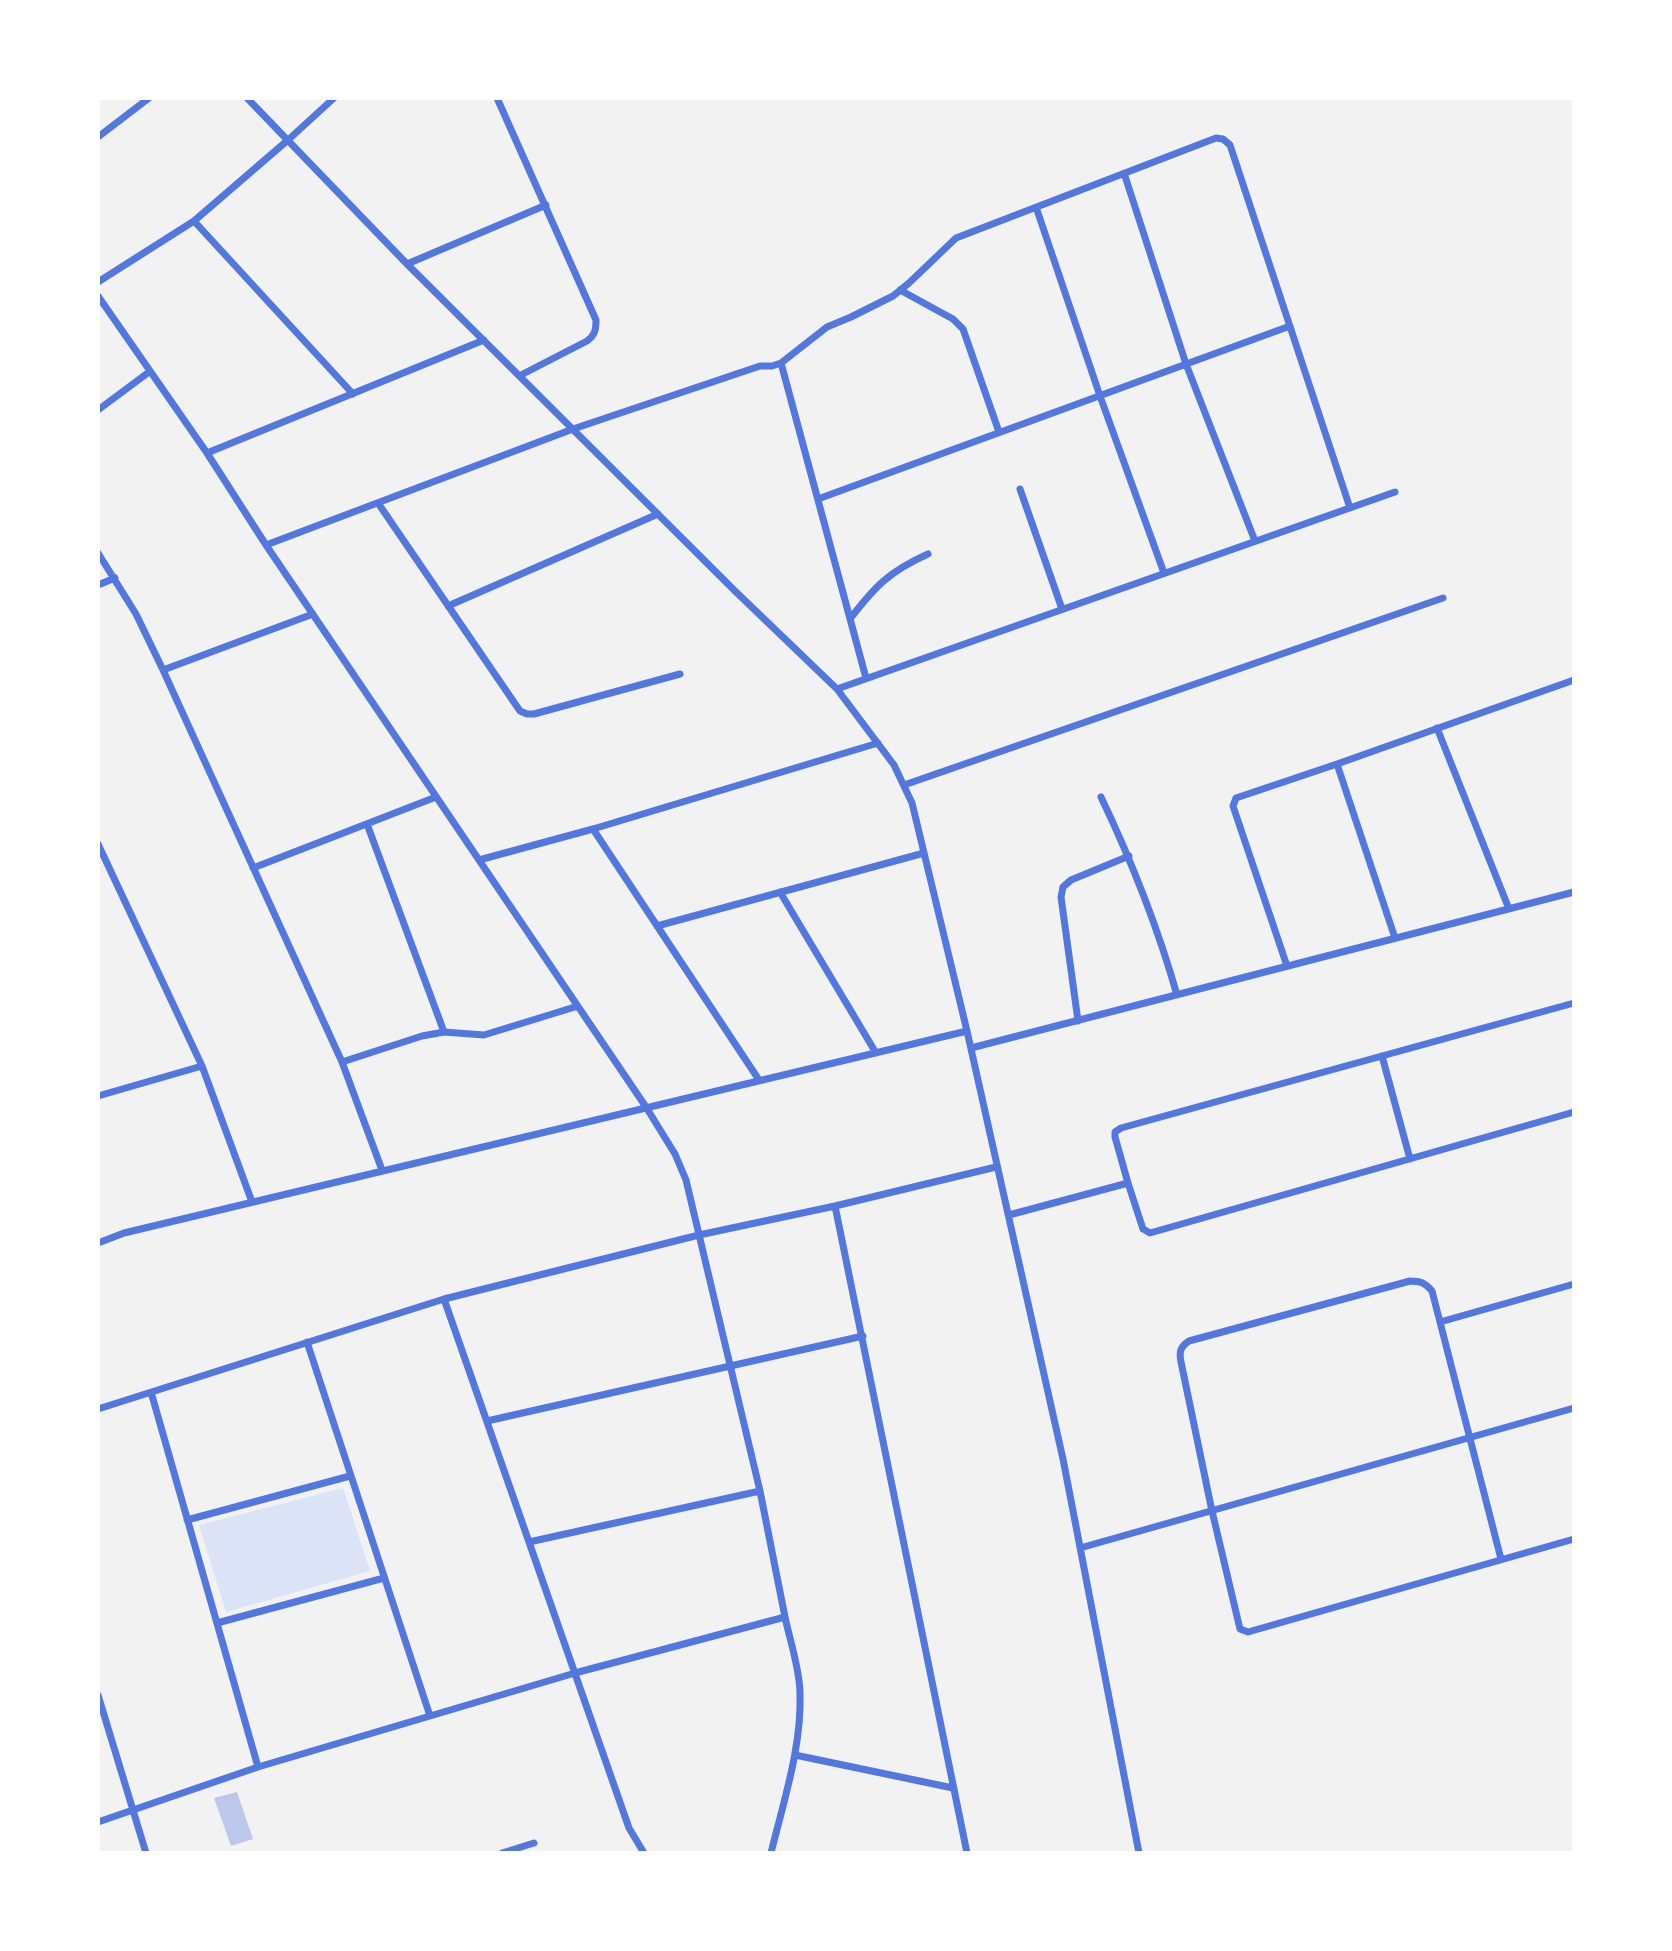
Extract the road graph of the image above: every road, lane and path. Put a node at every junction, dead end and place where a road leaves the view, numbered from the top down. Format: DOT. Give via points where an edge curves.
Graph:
graph roads {
  1 [pos="149,98"];
  2 [pos="247,98"];
  3 [pos="334,98"];
  4 [pos="497,98"];
  5 [pos="98,137"];
  6 [pos="288,140"];
  7 [pos="1124,173"];
  8 [pos="546,205"];
  9 [pos="1036,207"];
  10 [pos="194,221"];
  11 [pos="407,264"];
  12 [pos="98,282"];
  13 [pos="900,290"];
  14 [pos="98,296"];
  15 [pos="1290,326"];
  16 [pos="484,340"];
  17 [pos="781,363"];
  18 [pos="1186,363"];
  19 [pos="149,372"];
  20 [pos="519,376"];
  21 [pos="353,394"];
  22 [pos="1100,396"];
  23 [pos="98,410"];
  24 [pos="573,429"];
  25 [pos="999,432"];
  26 [pos="207,453"];
  27 [pos="1020,489"];
  28 [pos="1395,492"];
  29 [pos="818,499"];
  30 [pos="378,503"];
  31 [pos="1350,508"];
  32 [pos="658,514"];
  33 [pos="1255,541"];
  34 [pos="266,545"];
  35 [pos="98,553"];
  36 [pos="928,554"];
  37 [pos="1164,573"];
  38 [pos="114,578"];
  39 [pos="98,584"];
  40 [pos="1443,598"];
  41 [pos="448,607"];
  42 [pos="1062,609"];
  43 [pos="313,614"];
  44 [pos="850,619"];
  45 [pos="163,670"];
  46 [pos="680,674"];
  47 [pos="866,678"];
  48 [pos="1574,680"];
  49 [pos="837,689"];
  50 [pos="1437,729"];
  51 [pos="877,743"];
  52 [pos="1337,764"];
  53 [pos="904,785"];
  54 [pos="436,797"];
  55 [pos="1101,797"];
  56 [pos="367,824"];
  57 [pos="593,829"];
  58 [pos="98,844"];
  59 [pos="924,853"];
  60 [pos="1129,856"];
  61 [pos="479,860"];
  62 [pos="253,868"];
  63 [pos="780,892"];
  64 [pos="1574,892"];
  65 [pos="1509,909"];
  66 [pos="657,926"];
  67 [pos="1395,938"];
  68 [pos="1287,966"];
  69 [pos="1177,995"];
  70 [pos="1574,1003"];
  71 [pos="578,1006"];
  72 [pos="1078,1021"];
  73 [pos="967,1031"];
  74 [pos="444,1032"];
  75 [pos="971,1048"];
  76 [pos="876,1052"];
  77 [pos="1382,1056"];
  78 [pos="342,1062"];
  79 [pos="202,1066"];
  80 [pos="758,1080"];
  81 [pos="98,1096"];
  82 [pos="646,1107"];
  83 [pos="1574,1112"];
  84 [pos="1410,1159"];
  85 [pos="996,1167"];
  86 [pos="382,1170"];
  87 [pos="1128,1183"];
  88 [pos="252,1202"];
  89 [pos="835,1206"];
  90 [pos="1009,1215"];
  91 [pos="699,1235"];
  92 [pos="98,1242"];
  93 [pos="1574,1284"];
  94 [pos="444,1298"];
  95 [pos="1440,1322"];
  96 [pos="863,1336"];
  97 [pos="307,1342"];
  98 [pos="730,1366"];
  99 [pos="151,1392"];
  100 [pos="1574,1408"];
  101 [pos="98,1409"];
  102 [pos="487,1421"];
  103 [pos="1470,1437"];
  104 [pos="350,1476"];
  105 [pos="760,1491"];
  106 [pos="1212,1511"];
  107 [pos="187,1520"];
  108 [pos="1574,1539"];
  109 [pos="529,1542"];
  110 [pos="1080,1548"];
  111 [pos="1501,1559"];
  112 [pos="384,1578"];
  113 [pos="785,1617"];
  114 [pos="217,1623"];
  115 [pos="575,1673"];
  116 [pos="98,1695"];
  117 [pos="430,1716"];
  118 [pos="795,1755"];
  119 [pos="258,1768"];
  120 [pos="953,1788"];
  121 [pos="133,1811"];
  122 [pos="98,1822"];
  123 [pos="534,1843"];
  124 [pos="146,1853"];
  125 [pos="502,1853"];
  126 [pos="644,1853"];
  127 [pos="771,1853"];
  128 [pos="967,1853"];
  129 [pos="1139,1853"];
  1 -- 5 [label="street"];
  2 -- 6 [label="street"];
  3 -- 6 [label="street"];
  4 -- 8 [label="street"];
  6 -- 10 [label="street"];
  6 -- 11 [label="street"];
  7 -- 9 [label="street"];
  7 -- 15 [label="street" via="1216,138 1230,145"];
  7 -- 18 [label="street"];
  8 -- 11 [label="street"];
  8 -- 20 [label="street" via="596,328 587,341"];
  9 -- 13 [label="street" via="956,239"];
  9 -- 22 [label="street"];
  10 -- 12 [label="street"];
  10 -- 21 [label="street"];
  11 -- 16 [label="street"];
  13 -- 17 [label="street" via="827,327"];
  13 -- 25 [label="street" via="953,318 963,329"];
  14 -- 19 [label="street"];
  15 -- 18 [label="street"];
  15 -- 31 [label="street"];
  16 -- 20 [label="street"];
  16 -- 21 [label="street"];
  17 -- 24 [label="street"];
  17 -- 29 [label="street"];
  18 -- 22 [label="street"];
  18 -- 33 [label="street"];
  19 -- 23 [label="street"];
  19 -- 26 [label="street"];
  20 -- 24 [label="street"];
  21 -- 26 [label="street"];
  22 -- 25 [label="street"];
  22 -- 37 [label="street"];
  24 -- 30 [label="street"];
  24 -- 32 [label="street"];
  25 -- 29 [label="street"];
  26 -- 34 [label="street"];
  27 -- 42 [label="street"];
  28 -- 31 [label="street"];
  29 -- 44 [label="street"];
  30 -- 34 [label="street"];
  30 -- 41 [label="street"];
  31 -- 33 [label="street"];
  32 -- 41 [label="street"];
  32 -- 49 [label="street"];
  33 -- 37 [label="street"];
  34 -- 43 [label="street"];
  35 -- 38 [label="street"];
  36 -- 44 [label="street" via="893,571"];
  37 -- 42 [label="street"];
  38 -- 39 [label="street"];
  38 -- 45 [label="street"];
  40 -- 53 [label="street"];
  41 -- 46 [label="street" via="520,711 527,714"];
  42 -- 47 [label="street"];
  43 -- 45 [label="street"];
  43 -- 54 [label="street"];
  44 -- 47 [label="street"];
  45 -- 62 [label="street"];
  47 -- 49 [label="street"];
  48 -- 50 [label="street"];
  49 -- 51 [label="street"];
  50 -- 52 [label="street"];
  50 -- 65 [label="street"];
  51 -- 53 [label="street"];
  51 -- 57 [label="street"];
  52 -- 67 [label="street"];
  52 -- 68 [label="street" via="1233,801"];
  53 -- 59 [label="street"];
  54 -- 56 [label="street"];
  54 -- 61 [label="street"];
  55 -- 60 [label="street"];
  56 -- 62 [label="street"];
  56 -- 74 [label="street"];
  57 -- 61 [label="street"];
  57 -- 66 [label="street"];
  58 -- 79 [label="street"];
  59 -- 63 [label="street"];
  59 -- 73 [label="street"];
  60 -- 69 [label="street" via="1157,926"];
  60 -- 72 [label="street" via="1063,887"];
  61 -- 71 [label="street"];
  62 -- 78 [label="street"];
  63 -- 66 [label="street"];
  63 -- 76 [label="street"];
  64 -- 65 [label="street"];
  65 -- 67 [label="street"];
  66 -- 80 [label="street"];
  67 -- 68 [label="street"];
  68 -- 69 [label="street"];
  69 -- 72 [label="street"];
  70 -- 77 [label="street"];
  71 -- 74 [label="street" via="484,1035"];
  71 -- 82 [label="street"];
  72 -- 75 [label="street"];
  73 -- 75 [label="street"];
  73 -- 76 [label="street"];
  74 -- 78 [label="street"];
  75 -- 85 [label="street"];
  76 -- 80 [label="street"];
  77 -- 84 [label="street"];
  77 -- 87 [label="street" via="1121,1128 1115,1137"];
  78 -- 86 [label="street"];
  79 -- 81 [label="street"];
  79 -- 88 [label="street"];
  80 -- 82 [label="street"];
  82 -- 86 [label="street"];
  82 -- 91 [label="street" via="682,1169"];
  83 -- 84 [label="street"];
  84 -- 87 [label="street" via="1150,1233 1143,1229"];
  85 -- 89 [label="street"];
  85 -- 90 [label="street"];
  86 -- 88 [label="street"];
  87 -- 90 [label="street"];
  88 -- 92 [label="street"];
  89 -- 91 [label="street"];
  89 -- 96 [label="street"];
  90 -- 110 [label="street"];
  91 -- 94 [label="street"];
  91 -- 98 [label="street"];
  93 -- 95 [label="street"];
  94 -- 97 [label="street"];
  94 -- 102 [label="street"];
  95 -- 103 [label="street"];
  95 -- 106 [label="street" via="1432,1291 1421,1281 1410,1281 1181,1346"];
  96 -- 98 [label="street"];
  96 -- 120 [label="street"];
  97 -- 99 [label="street"];
  97 -- 104 [label="street"];
  98 -- 102 [label="street"];
  98 -- 105 [label="street"];
  99 -- 101 [label="street"];
  99 -- 107 [label="street"];
  100 -- 103 [label="street"];
  102 -- 109 [label="street"];
  103 -- 106 [label="street"];
  103 -- 111 [label="street"];
  104 -- 107 [label="street"];
  104 -- 112 [label="street"];
  105 -- 109 [label="street"];
  105 -- 113 [label="street"];
  106 -- 110 [label="street"];
  106 -- 111 [label="street" via="1242,1632"];
  107 -- 114 [label="street"];
  108 -- 111 [label="street"];
  109 -- 115 [label="street"];
  110 -- 129 [label="street"];
  112 -- 114 [label="street"];
  112 -- 117 [label="street"];
  113 -- 115 [label="street"];
  113 -- 118 [label="street" via="800,1692"];
  114 -- 119 [label="street"];
  115 -- 117 [label="street"];
  115 -- 126 [label="street" via="629,1828"];
  116 -- 121 [label="street"];
  117 -- 119 [label="street"];
  118 -- 120 [label="street"];
  118 -- 127 [label="street"];
  119 -- 121 [label="street"];
  120 -- 128 [label="street"];
  121 -- 122 [label="street"];
  121 -- 124 [label="street"];
  123 -- 125 [label="street"];
}
